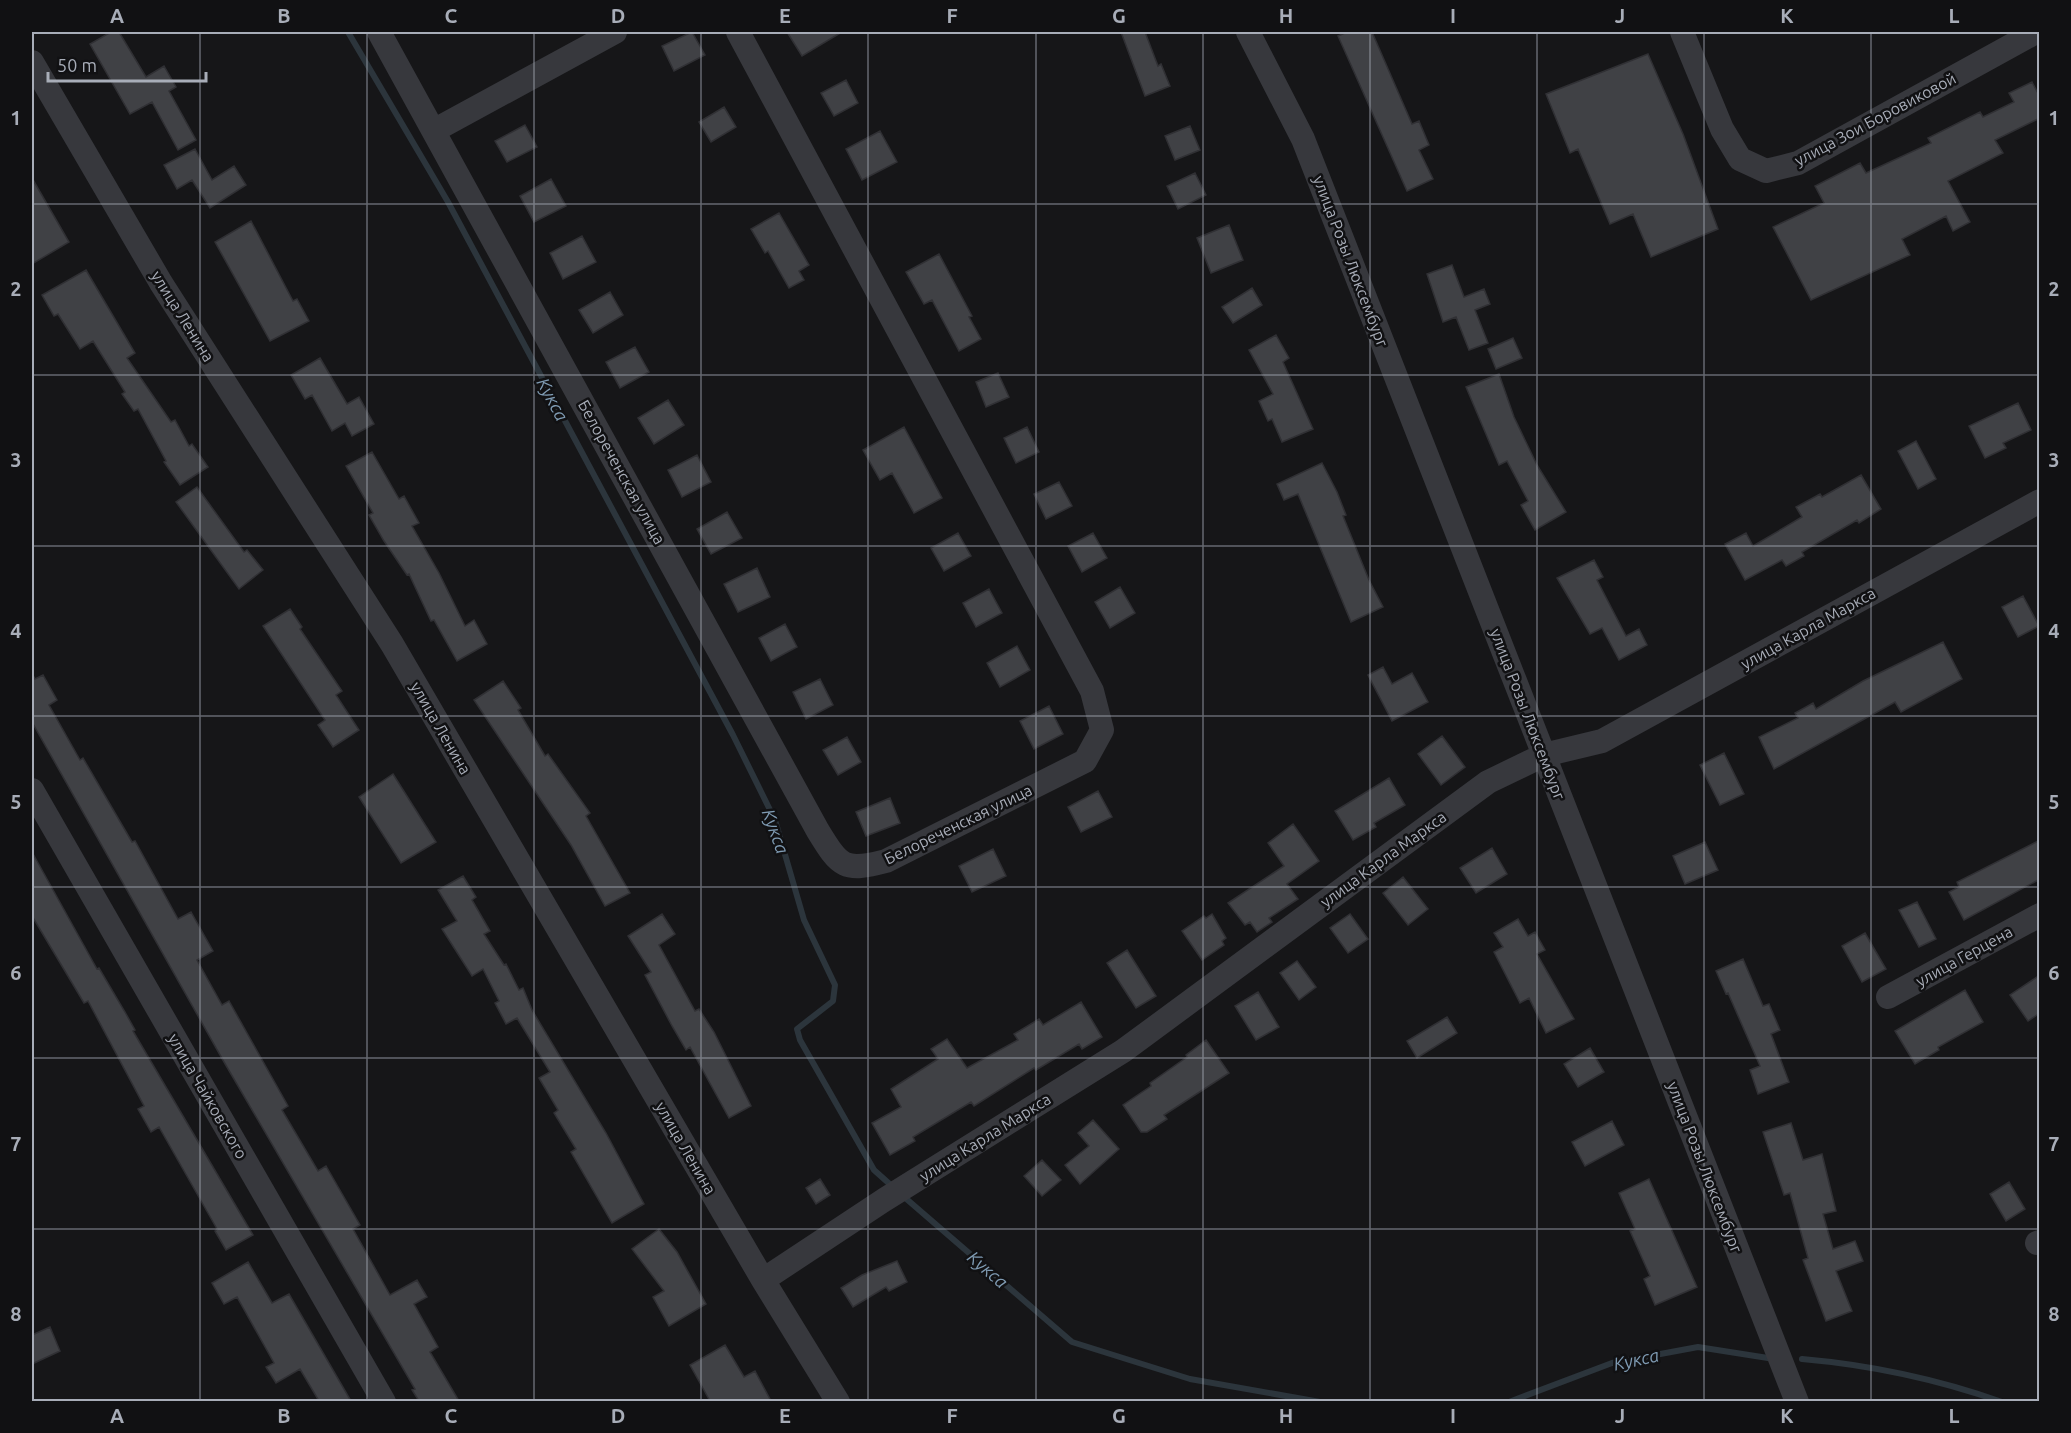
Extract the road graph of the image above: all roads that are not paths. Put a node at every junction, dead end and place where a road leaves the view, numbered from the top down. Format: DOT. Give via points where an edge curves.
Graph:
graph roads {
  1 [pos="379,32"];
  2 [pos="615,32"];
  3 [pos="738,32"];
  4 [pos="1248,32"];
  5 [pos="1682,32"];
  6 [pos="2036,32"];
  7 [pos="32,62"];
  8 [pos="435,130"];
  9 [pos="2040,501"];
  10 [pos="1544,755"];
  11 [pos="32,790"];
  12 [pos="2040,915"];
  13 [pos="1888,997"];
  14 [pos="763,1280"];
  15 [pos="384,1401"];
  16 [pos="838,1401"];
  17 [pos="1797,1401"];
  1 -- 8 [label="street, Белореченская улица"];
  2 -- 8 [label="street"];
  3 -- 8 [label="street, Белореченская улица" via="1092,691 1102,730 1084,761 886,861 858,868 835,860"];
  4 -- 10 [label="street, улица Розы Люксембург" via="1303,139"];
  5 -- 6 [label="street, улица Зои Боровиковой" via="1722,129 1740,159 1766,171 1798,163"];
  7 -- 14 [label="street, улица Ленина" via="161,283 392,644"];
  9 -- 10 [label="street, улица Карла Маркса" via="1602,741"];
  10 -- 14 [label="street, улица Карла Маркса" via="1488,782 1123,1051"];
  10 -- 17 [label="street, улица Розы Люксембург"];
  11 -- 15 [label="street, улица Чайковского"];
  12 -- 13 [label="street, улица Герцена"];
  14 -- 16 [label="street, улица Ленина"];
}
